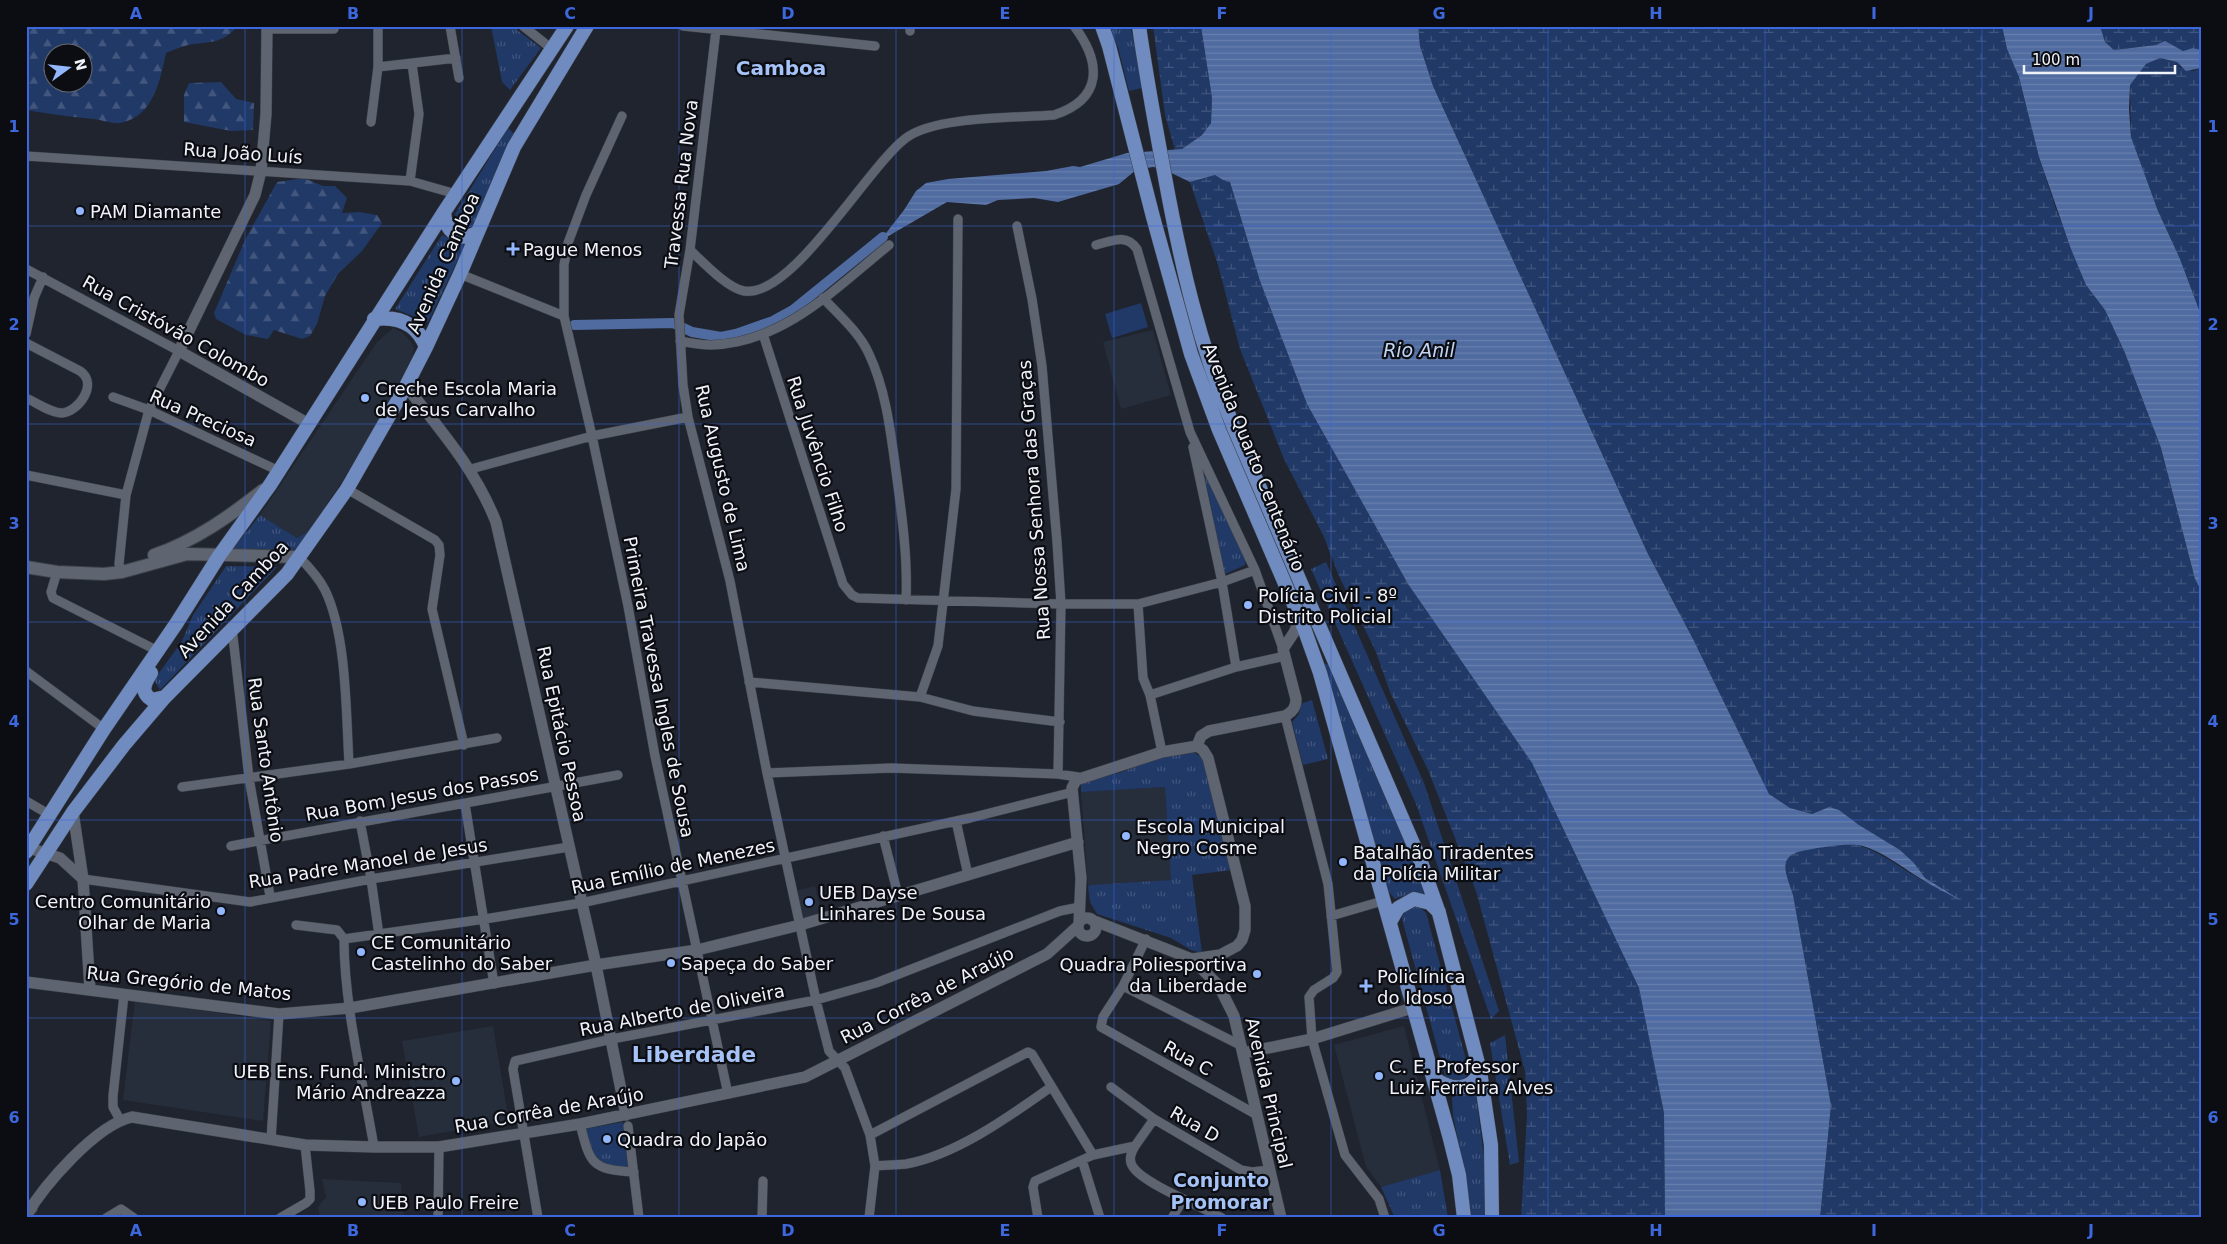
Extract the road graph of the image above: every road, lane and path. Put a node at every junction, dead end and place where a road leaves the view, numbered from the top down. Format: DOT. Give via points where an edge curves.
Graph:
graph roads {
  1 [pos="378,26"];
  2 [pos="450,26"];
  3 [pos="567,26"];
  4 [pos="587,26"];
  5 [pos="682,26"];
  6 [pos="1074,26"];
  7 [pos="1102,26"];
  8 [pos="1135,26"];
  9 [pos="1139,26"];
  10 [pos="267,27"];
  11 [pos="527,28"];
  12 [pos="334,29"];
  13 [pos="716,30"];
  14 [pos="779,31"];
  15 [pos="875,46"];
  16 [pos="552,49"];
  17 [pos="1142,50"];
  18 [pos="456,58"];
  19 [pos="412,64"];
  20 [pos="378,67"];
  21 [pos="459,78"];
  22 [pos="622,116"];
  23 [pos="371,122"];
  24 [pos="26,156"];
  25 [pos="261,170"];
  26 [pos="410,181"];
  27 [pos="456,194"];
  28 [pos="444,212"];
  29 [pos="958,219"];
  30 [pos="1017,226"];
  31 [pos="477,233"];
  32 [pos="1096,244"];
  33 [pos="889,245"];
  34 [pos="690,250"];
  35 [pos="26,269"];
  36 [pos="460,274"];
  37 [pos="43,277"];
  38 [pos="823,298"];
  39 [pos="564,316"];
  40 [pos="374,319"];
  41 [pos="26,334"];
  42 [pos="763,334"];
  43 [pos="680,341"];
  44 [pos="26,343"];
  45 [pos="426,347"];
  46 [pos="179,351"];
  47 [pos="406,386"];
  48 [pos="112,397"];
  49 [pos="26,398"];
  50 [pos="149,410"];
  51 [pos="688,417"];
  52 [pos="309,424"];
  53 [pos="1190,432"];
  54 [pos="592,436"];
  55 [pos="471,469"];
  56 [pos="279,471"];
  57 [pos="26,475"];
  58 [pos="270,485"];
  59 [pos="348,489"];
  60 [pos="126,494"];
  61 [pos="219,556"];
  62 [pos="299,557"];
  63 [pos="26,560"];
  64 [pos="26,567"];
  65 [pos="121,568"];
  66 [pos="1255,570"];
  67 [pos="57,572"];
  68 [pos="1222,582"];
  69 [pos="906,600"];
  70 [pos="942,601"];
  71 [pos="1061,604"];
  72 [pos="1138,604"];
  73 [pos="1299,616"];
  74 [pos="176,624"];
  75 [pos="232,628"];
  76 [pos="1310,644"];
  77 [pos="158,651"];
  78 [pos="1284,652"];
  79 [pos="1236,667"];
  80 [pos="26,671"];
  81 [pos="749,682"];
  82 [pos="1150,695"];
  83 [pos="165,697"];
  84 [pos="920,697"];
  85 [pos="1285,716"];
  86 [pos="1060,722"];
  87 [pos="104,730"];
  88 [pos="497,738"];
  89 [pos="464,745"];
  90 [pos="1197,746"];
  91 [pos="1162,752"];
  92 [pos="350,764"];
  93 [pos="767,773"];
  94 [pos="1058,774"];
  95 [pos="618,775"];
  96 [pos="249,778"];
  97 [pos="1078,778"];
  98 [pos="182,787"];
  99 [pos="555,788"];
  100 [pos="1073,792"];
  101 [pos="26,801"];
  102 [pos="465,804"];
  103 [pos="73,812"];
  104 [pos="50,815"];
  105 [pos="360,821"];
  106 [pos="956,821"];
  107 [pos="883,836"];
  108 [pos="261,840"];
  109 [pos="1078,842"];
  110 [pos="232,846"];
  111 [pos="569,847"];
  112 [pos="28,850"];
  113 [pos="48,853"];
  114 [pos="785,859"];
  115 [pos="475,863"];
  116 [pos="968,875"];
  117 [pos="1081,878"];
  118 [pos="83,879"];
  119 [pos="371,879"];
  120 [pos="682,882"];
  121 [pos="26,884"];
  122 [pos="270,896"];
  123 [pos="898,896"];
  124 [pos="581,903"];
  125 [pos="1385,903"];
  126 [pos="1080,907"];
  127 [pos="1439,913"];
  128 [pos="1331,916"];
  129 [pos="1091,919"];
  130 [pos="485,920"];
  131 [pos="1390,922"];
  132 [pos="296,925"];
  133 [pos="800,925"];
  134 [pos="1079,925"];
  135 [pos="1121,930"];
  136 [pos="1093,933"];
  137 [pos="379,935"];
  138 [pos="344,939"];
  139 [pos="1146,939"];
  140 [pos="698,950"];
  141 [pos="1192,958"];
  142 [pos="596,965"];
  143 [pos="26,982"];
  144 [pos="494,984"];
  145 [pos="1123,986"];
  146 [pos="90,990"];
  147 [pos="124,995"];
  148 [pos="816,1000"];
  149 [pos="350,1008"];
  150 [pos="1414,1010"];
  151 [pos="279,1014"];
  152 [pos="713,1020"];
  153 [pos="612,1039"];
  154 [pos="1312,1039"];
  155 [pos="1242,1049"];
  156 [pos="838,1060"];
  157 [pos="1480,1071"];
  158 [pos="1434,1078"];
  159 [pos="1052,1087"];
  160 [pos="1111,1087"];
  161 [pos="728,1094"];
  162 [pos="1257,1115"];
  163 [pos="1154,1119"];
  164 [pos="120,1120"];
  165 [pos="627,1121"];
  166 [pos="580,1124"];
  167 [pos="525,1132"];
  168 [pos="870,1135"];
  169 [pos="271,1140"];
  170 [pos="305,1145"];
  171 [pos="1135,1146"];
  172 [pos="374,1147"];
  173 [pos="439,1147"];
  174 [pos="1093,1155"];
  175 [pos="1082,1160"];
  176 [pos="875,1166"];
  177 [pos="1269,1170"];
  178 [pos="634,1172"];
  179 [pos="764,1181"];
  180 [pos="1183,1200"];
  181 [pos="28,1211"];
  182 [pos="106,1218"];
  183 [pos="134,1218"];
  184 [pos="280,1218"];
  185 [pos="438,1218"];
  186 [pos="538,1218"];
  187 [pos="639,1218"];
  188 [pos="762,1218"];
  189 [pos="869,1218"];
  190 [pos="1038,1218"];
  191 [pos="1100,1218"];
  192 [pos="1172,1218"];
  193 [pos="1222,1218"];
  194 [pos="1281,1218"];
  195 [pos="1385,1218"];
  196 [pos="1464,1218"];
  197 [pos="1492,1218"];
  1 -- 20 [label="street"];
  2 -- 18 [label="street"];
  3 -- 16 [label="main road, Avenida Camboa"];
  4 -- 31 [label="main road, Avenida Camboa" via="514,147"];
  5 -- 13 [label="street"];
  6 -- 34 [label="street" via="1088,49 1094,74 1093,86 1088,95 1066,111 1054,115 941,123 916,132 880,163 805,257 776,280 753,291 743,291 731,285"];
  7 -- 73 [label="main road, Avenida Quarto Centenário" via="1200,382"];
  8 -- 17 [label="main road"];
  9 -- 17 [label="main road"];
  10 -- 12 [label="street"];
  10 -- 25 [label="street" via="266,114"];
  11 -- 16 [label="street"];
  13 -- 14 [label="street"];
  13 -- 34 [label="street, Travessa Rua Nova"];
  14 -- 15 [label="street"];
  16 -- 27 [label="main road, Avenida Camboa"];
  17 -- 127 [label="main road, Avenida Quarto Centenário" via="1171,211 1194,312 1216,384 1421,862"];
  18 -- 19 [label="street"];
  18 -- 21 [label="street"];
  19 -- 20 [label="street"];
  19 -- 26 [label="street" via="419,114"];
  20 -- 23 [label="street"];
  22 -- 39 [label="street, Primeira Travessa Ingles de Sousa" via="568,243 564,265"];
  24 -- 25 [label="street, Rua João Luís"];
  25 -- 26 [label="street, Rua João Luís"];
  25 -- 46 [label="street" via="250,207"];
  26 -- 27 [label="street, Rua João Luís"];
  27 -- 28 [label="main road, Avenida Camboa"];
  28 -- 31 [label="main road" via="447,227 452,233 464,237"];
  28 -- 40 [label="main road, Avenida Camboa"];
  29 -- 70 [label="street" via="956,489"];
  30 -- 71 [label="street, Rua Nossa Senhora das Graças" via="1042,366"];
  31 -- 36 [label="main road, Avenida Camboa"];
  32 -- 53 [label="street" via="1122,238 1137,249"];
  33 -- 38 [label="street"];
  34 -- 43 [label="street, Travessa Rua Nova" via="679,320"];
  35 -- 37 [label="street, Rua Cristóvão Colombo"];
  36 -- 39 [label="street"];
  36 -- 45 [label="main road, Avenida Camboa"];
  37 -- 41 [label="street" via="34,298"];
  37 -- 46 [label="street, Rua Cristóvão Colombo"];
  38 -- 42 [label="street" via="785,326"];
  38 -- 69 [label="street" via="864,344 883,395 908,568"];
  39 -- 54 [label="street, Primeira Travessa Ingles de Sousa"];
  40 -- 45 [label="main road" via="405,322 420,333"];
  40 -- 52 [label="main road, Avenida Camboa"];
  42 -- 43 [label="street" via="727,344"];
  42 -- 69 [label="street, Rua Juvêncio Filho" via="843,584 858,598"];
  43 -- 51 [label="street, Rua Augusto de Lima" via="682,385"];
  44 -- 49 [label="street" via="86,376 89,382 78,405 65,413 58,413"];
  45 -- 47 [label="main road, Avenida Camboa"];
  46 -- 50 [label="street"];
  46 -- 52 [label="street, Rua Cristóvão Colombo"];
  47 -- 55 [label="street, Rua Epitácio Pessoa"];
  47 -- 59 [label="main road, Avenida Camboa"];
  48 -- 50 [label="street, Rua Preciosa"];
  50 -- 56 [label="street, Rua Preciosa"];
  50 -- 60 [label="street"];
  51 -- 54 [label="street"];
  51 -- 81 [label="street, Rua Augusto de Lima" via="730,581"];
  52 -- 56 [label="main road, Avenida Camboa"];
  53 -- 66 [label="street"];
  53 -- 68 [label="street"];
  54 -- 55 [label="street"];
  54 -- 120 [label="street, Primeira Travessa Ingles de Sousa"];
  55 -- 99 [label="street, Rua Epitácio Pessoa" via="496,522"];
  56 -- 58 [label="main road, Avenida Camboa"];
  57 -- 60 [label="street"];
  58 -- 61 [label="main road, Avenida Camboa"];
  58 -- 65 [label="main road" via="205,532"];
  59 -- 62 [label="main road, Avenida Camboa"];
  59 -- 89 [label="street" via="435,540 439,546 432,609"];
  60 -- 65 [label="street"];
  61 -- 62 [label="main road"];
  61 -- 65 [label="main road" via="187,554"];
  61 -- 74 [label="main road, Avenida Camboa"];
  62 -- 75 [label="main road, Avenida Camboa" via="287,574"];
  62 -- 92 [label="street" via="324,589 336,618"];
  63 -- 65 [label="main road"];
  64 -- 67 [label="main road"];
  65 -- 67 [label="main road" via="85,574"];
  66 -- 68 [label="street"];
  66 -- 78 [label="street"];
  67 -- 77 [label="street" via="51,592 53,598"];
  68 -- 72 [label="street"];
  68 -- 79 [label="street"];
  69 -- 70 [label="street"];
  70 -- 71 [label="street"];
  70 -- 84 [label="street" via="936,654"];
  71 -- 72 [label="street"];
  71 -- 86 [label="street, Rua Nossa Senhora das Graças"];
  72 -- 82 [label="street" via="1143,678"];
  73 -- 76 [label="main road, Avenida Quarto Centenário"];
  73 -- 78 [label="street" via="1297,628"];
  74 -- 77 [label="main road, Avenida Camboa"];
  74 -- 83 [label="main road" via="169,645 144,683 144,691 152,700"];
  75 -- 83 [label="main road, Avenida Camboa"];
  75 -- 96 [label="street, Rua Santo Antônio"];
  76 -- 78 [label="street" via="1296,643"];
  76 -- 125 [label="main road, Avenida Quarto Centenário"];
  77 -- 87 [label="main road, Avenida Camboa"];
  78 -- 79 [label="street"];
  78 -- 85 [label="street" via="1296,702 1292,712"];
  79 -- 82 [label="street"];
  80 -- 87 [label="street"];
  81 -- 84 [label="street"];
  81 -- 93 [label="street, Rua Augusto de Lima"];
  82 -- 91 [label="street"];
  83 -- 103 [label="main road, Avenida Camboa"];
  84 -- 86 [label="street" via="973,712"];
  85 -- 90 [label="street" via="1209,731 1201,736"];
  85 -- 128 [label="street" via="1328,884"];
  86 -- 94 [label="street, Rua Nossa Senhora das Graças"];
  87 -- 104 [label="main road, Avenida Camboa"];
  88 -- 89 [label="street"];
  89 -- 92 [label="street"];
  90 -- 91 [label="street"];
  90 -- 141 [label="street" via="1208,758 1246,916 1242,940 1231,951"];
  91 -- 97 [label="street"];
  92 -- 96 [label="street"];
  93 -- 94 [label="street" via="891,768"];
  93 -- 114 [label="street, Rua Augusto de Lima"];
  94 -- 97 [label="street"];
  95 -- 99 [label="street, Rua Bom Jesus dos Passos"];
  96 -- 98 [label="street"];
  96 -- 108 [label="street, Rua Santo Antônio"];
  97 -- 100 [label="street"];
  99 -- 102 [label="street, Rua Bom Jesus dos Passos"];
  99 -- 111 [label="street, Rua Epitácio Pessoa"];
  100 -- 106 [label="street, Rua Emílio de Menezes"];
  100 -- 109 [label="street"];
  101 -- 104 [label="street"];
  102 -- 105 [label="street, Rua Bom Jesus dos Passos"];
  102 -- 115 [label="street"];
  103 -- 113 [label="main road, Avenida Camboa"];
  103 -- 118 [label="street"];
  104 -- 112 [label="main road, Avenida Camboa"];
  105 -- 108 [label="street, Rua Bom Jesus dos Passos"];
  105 -- 119 [label="street"];
  106 -- 107 [label="street, Rua Emílio de Menezes"];
  106 -- 116 [label="street"];
  107 -- 114 [label="street, Rua Emílio de Menezes"];
  107 -- 123 [label="street"];
  108 -- 110 [label="street, Rua Bom Jesus dos Passos"];
  108 -- 122 [label="street, Rua Santo Antônio"];
  109 -- 116 [label="street, Rua Gregório de Matos"];
  109 -- 117 [label="street"];
  111 -- 115 [label="street, Rua Padre Manoel de Jesus"];
  111 -- 124 [label="street, Rua Epitácio Pessoa"];
  112 -- 113 [label="street"];
  113 -- 118 [label="street" via="66,862"];
  113 -- 121 [label="main road, Avenida Camboa"];
  114 -- 120 [label="street, Rua Emílio de Menezes"];
  114 -- 133 [label="street, Rua Augusto de Lima"];
  115 -- 119 [label="street, Rua Padre Manoel de Jesus"];
  115 -- 130 [label="street"];
  116 -- 123 [label="street, Rua Gregório de Matos"];
  117 -- 126 [label="street"];
  117 -- 129 [label="street"];
  118 -- 122 [label="street, Rua Padre Manoel de Jesus" via="238,901"];
  118 -- 146 [label="street"];
  119 -- 122 [label="street, Rua Padre Manoel de Jesus"];
  119 -- 137 [label="street"];
  120 -- 124 [label="street, Rua Emílio de Menezes"];
  120 -- 140 [label="street, Primeira Travessa Ingles de Sousa"];
  123 -- 133 [label="street, Rua Gregório de Matos"];
  124 -- 130 [label="street, Rua Emílio de Menezes"];
  124 -- 142 [label="street, Rua Epitácio Pessoa"];
  125 -- 128 [label="street"];
  125 -- 131 [label="main road, Avenida Quarto Centenário"];
  126 -- 134 [label="street"];
  126 -- 148 [label="street, Rua Alberto de Oliveira" via="1060,911 876,983"];
  127 -- 131 [label="main road" via="1430,903 1414,899 1398,908"];
  127 -- 157 [label="main road, Avenida Quarto Centenário"];
  128 -- 154 [label="street" via="1337,972 1309,997"];
  129 -- 134 [label="street" via="1082,919"];
  129 -- 135 [label="street"];
  129 -- 136 [label="street" via="1096,927"];
  130 -- 137 [label="street, Rua Emílio de Menezes"];
  130 -- 144 [label="street"];
  131 -- 150 [label="main road, Avenida Quarto Centenário"];
  132 -- 138 [label="street" via="337,930"];
  133 -- 140 [label="street, Rua Gregório de Matos"];
  133 -- 148 [label="street, Rua Augusto de Lima"];
  134 -- 136 [label="street" via="1082,934"];
  134 -- 156 [label="street, Rua Corrêa de Araújo" via="1047,954"];
  135 -- 136 [label="street"];
  135 -- 139 [label="street"];
  137 -- 138 [label="street, Rua Emílio de Menezes"];
  138 -- 149 [label="street"];
  139 -- 141 [label="street"];
  139 -- 145 [label="street"];
  140 -- 142 [label="street, Rua Gregório de Matos"];
  140 -- 152 [label="street, Primeira Travessa Ingles de Sousa"];
  141 -- 155 [label="street, Avenida Principal" via="1219,986"];
  142 -- 144 [label="street, Rua Gregório de Matos"];
  142 -- 153 [label="street, Rua Epitácio Pessoa"];
  143 -- 146 [label="street, Rua Gregório de Matos"];
  144 -- 149 [label="street, Rua Gregório de Matos"];
  145 -- 155 [label="street"];
  145 -- 162 [label="street, Rua C" via="1102,1019 1103,1029"];
  146 -- 147 [label="street, Rua Gregório de Matos"];
  147 -- 151 [label="street, Rua Gregório de Matos"];
  147 -- 164 [label="street" via="113,1096"];
  148 -- 152 [label="street, Rua Alberto de Oliveira"];
  148 -- 156 [label="street, Rua Augusto de Lima" via="829,1051"];
  149 -- 151 [label="street, Rua Gregório de Matos"];
  149 -- 172 [label="street"];
  150 -- 154 [label="street"];
  150 -- 158 [label="main road, Avenida Quarto Centenário"];
  151 -- 169 [label="street"];
  152 -- 153 [label="street, Rua Alberto de Oliveira"];
  152 -- 161 [label="street, Primeira Travessa Ingles de Sousa"];
  153 -- 165 [label="street, Rua Epitácio Pessoa"];
  153 -- 167 [label="street, Rua Alberto de Oliveira" via="515,1061 513,1069"];
  154 -- 155 [label="street"];
  154 -- 195 [label="street" via="1345,1155 1375,1193"];
  155 -- 162 [label="street, Avenida Principal"];
  156 -- 161 [label="street, Rua Corrêa de Araújo" via="805,1077"];
  156 -- 168 [label="street, Rua Augusto de Lima" via="845,1068"];
  157 -- 158 [label="main road" via="1475,1080 1460,1088 1444,1086"];
  157 -- 197 [label="main road, Avenida Quarto Centenário" via="1491,1146"];
  158 -- 196 [label="main road, Avenida Quarto Centenário" via="1455,1159"];
  159 -- 168 [label="street" via="1032,1054 1023,1054"];
  159 -- 174 [label="street"];
  159 -- 176 [label="street" via="973,1138 906,1164"];
  160 -- 163 [label="street, Rua D"];
  161 -- 165 [label="street, Rua Corrêa de Araújo"];
  162 -- 177 [label="street, Avenida Principal"];
  163 -- 171 [label="street"];
  163 -- 177 [label="street, Rua D" via="1241,1170"];
  164 -- 169 [label="street, Rua Corrêa de Araújo" via="144,1117"];
  164 -- 181 [label="street" via="66,1164"];
  165 -- 166 [label="street, Rua Corrêa de Araújo"];
  165 -- 178 [label="street, Rua Epitácio Pessoa"];
  166 -- 167 [label="street, Rua Corrêa de Araújo"];
  166 -- 178 [label="street" via="586,1150 594,1162 606,1169"];
  167 -- 173 [label="street, Rua Corrêa de Araújo"];
  167 -- 186 [label="street"];
  168 -- 176 [label="street, Rua Augusto de Lima"];
  169 -- 170 [label="street, Rua Corrêa de Araújo"];
  170 -- 172 [label="street, Rua Corrêa de Araújo"];
  170 -- 184 [label="street" via="310,1199"];
  171 -- 174 [label="street"];
  171 -- 180 [label="street" via="1130,1154 1132,1167"];
  172 -- 173 [label="street, Rua Corrêa de Araújo"];
  173 -- 185 [label="street"];
  174 -- 175 [label="street"];
  175 -- 190 [label="street" via="1033,1183"];
  175 -- 191 [label="street"];
  176 -- 189 [label="street, Rua Augusto de Lima"];
  177 -- 194 [label="street, Avenida Principal"];
  178 -- 187 [label="street, Rua Epitácio Pessoa"];
  179 -- 188 [label="street"];
  180 -- 192 [label="street"];
  180 -- 193 [label="street"];
  182 -- 183 [label="street" via="121,1209"];
}
